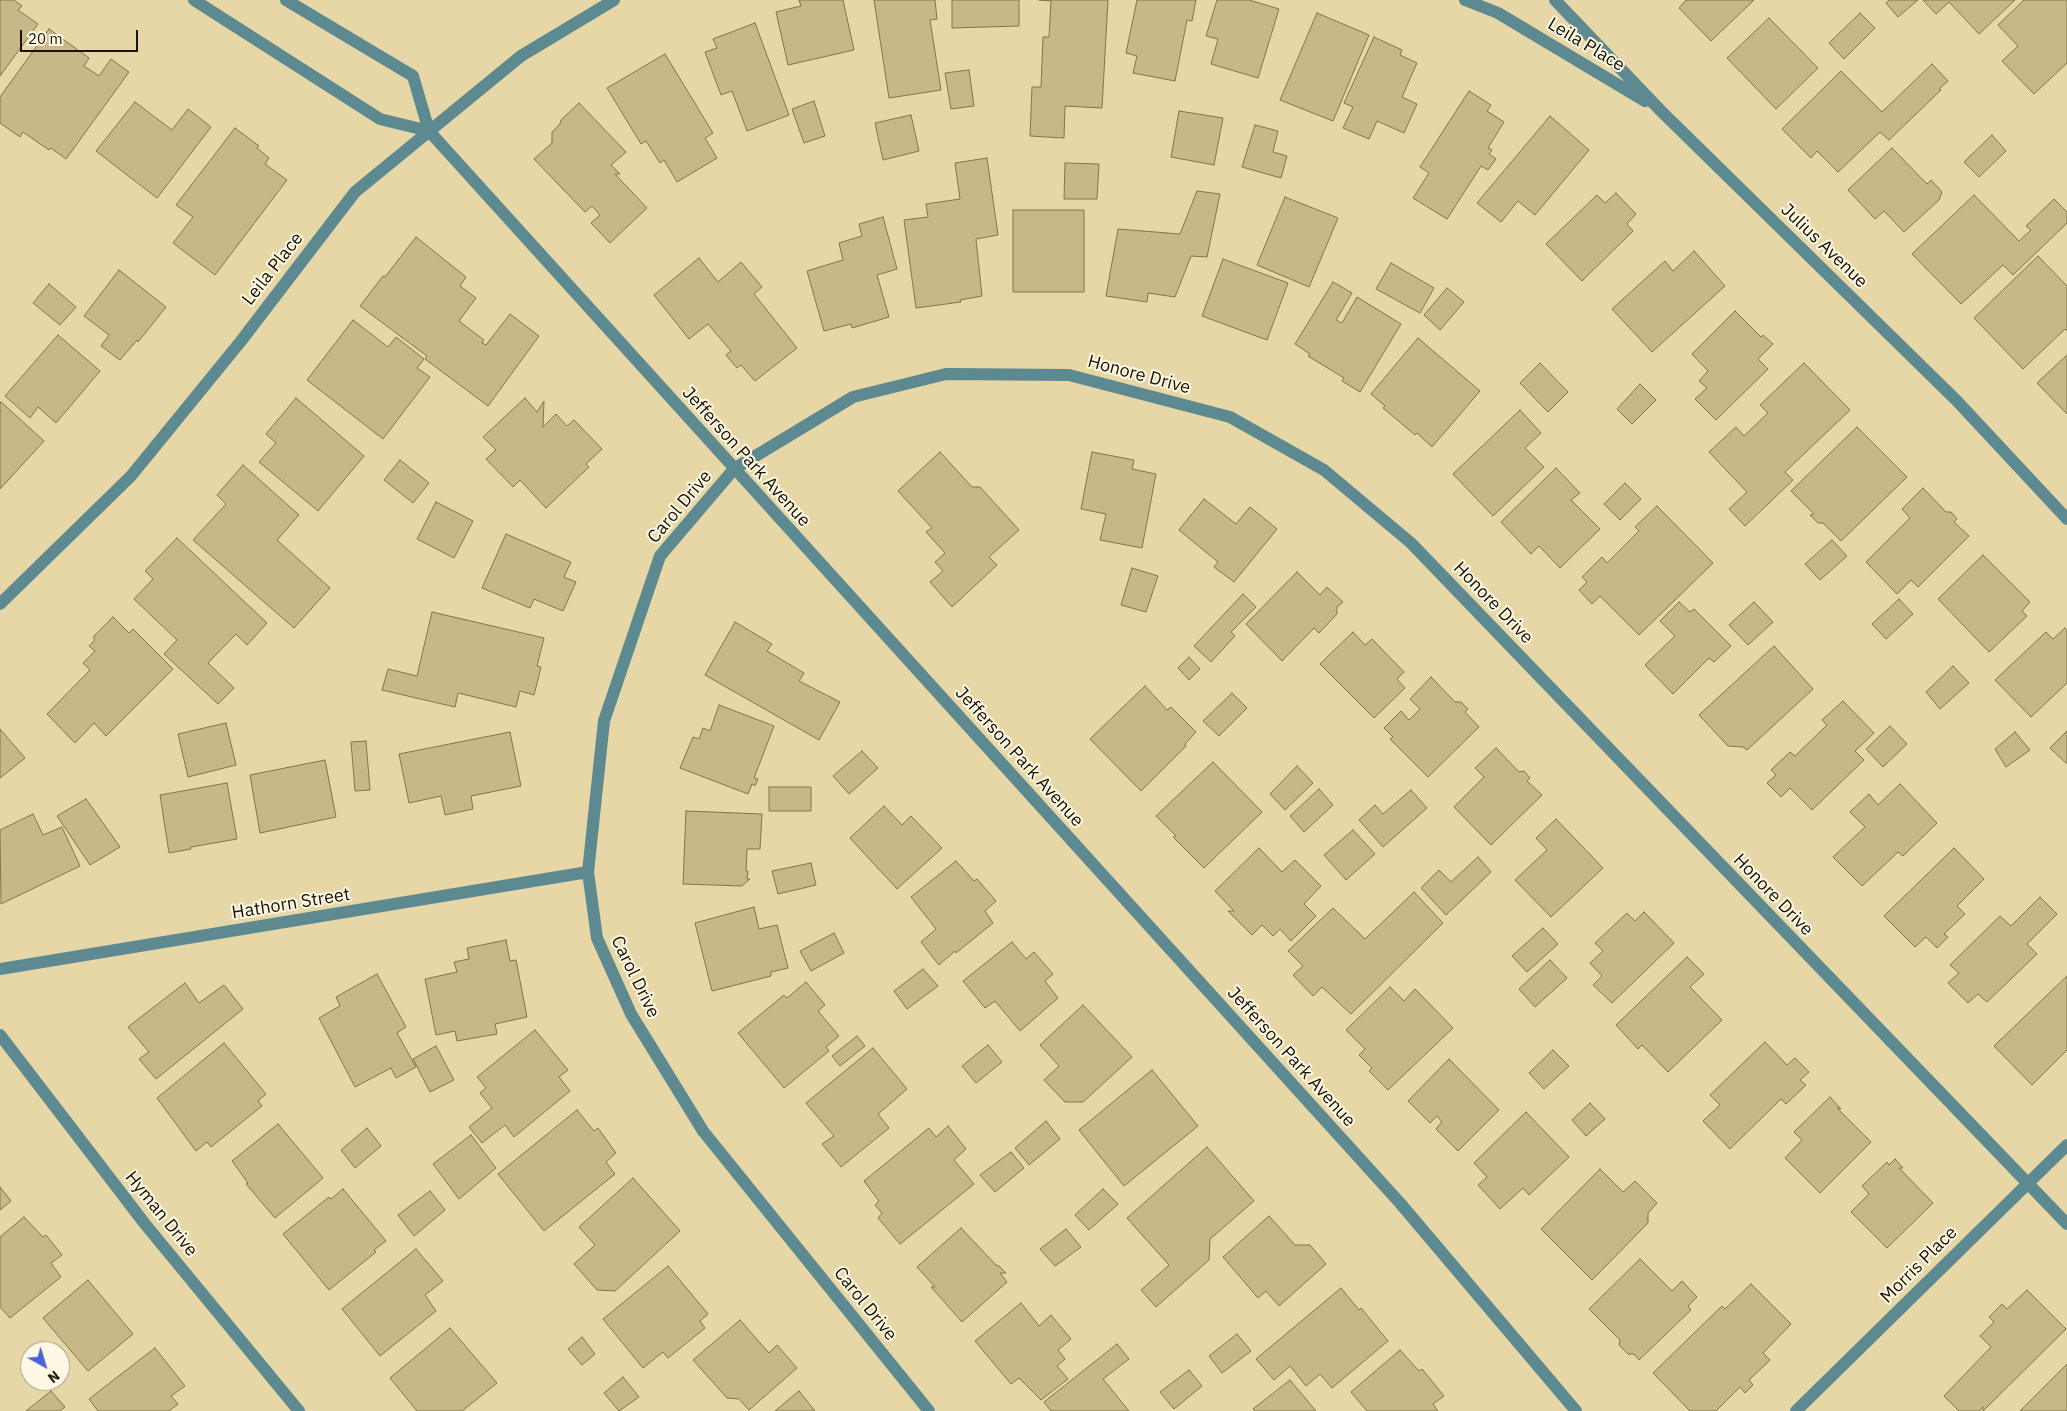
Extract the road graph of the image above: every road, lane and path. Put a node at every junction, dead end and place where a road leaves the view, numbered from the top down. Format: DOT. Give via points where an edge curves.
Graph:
graph roads {
  1 [pos="194,0"];
  2 [pos="286,0"];
  3 [pos="614,0"];
  4 [pos="1465,0"];
  5 [pos="1555,0"];
  6 [pos="1661,111"];
  7 [pos="429,131"];
  8 [pos="734,469"];
  9 [pos="2067,519"];
  10 [pos="0,604"];
  11 [pos="588,872"];
  12 [pos="0,969"];
  13 [pos="0,1035"];
  14 [pos="2067,1145"];
  15 [pos="2026,1184"];
  16 [pos="2067,1224"];
  17 [pos="299,1411"];
  18 [pos="930,1411"];
  19 [pos="1576,1411"];
  20 [pos="1796,1411"];
  1 -- 7 [label="street" via="380,119"];
  2 -- 7 [label="street, Jefferson Park Avenue" via="413,76"];
  3 -- 7 [label="street, Leila Place" via="521,56"];
  4 -- 6 [label="street, Leila Place" via="1498,12"];
  5 -- 6 [label="street, Julius Avenue"];
  6 -- 9 [label="street, Julius Avenue" via="1957,401"];
  7 -- 8 [label="street, Jefferson Park Avenue"];
  7 -- 10 [label="street, Leila Place" via="354,192 241,341 131,476"];
  8 -- 11 [label="street, Carol Drive" via="660,556 604,721"];
  8 -- 15 [label="street, Honore Drive" via="853,397 946,374 1069,375 1230,417 1324,470 1411,543"];
  8 -- 19 [label="street, Jefferson Park Avenue" via="1400,1203"];
  11 -- 12 [label="street, Hathorn Street"];
  11 -- 18 [label="street, Carol Drive" via="597,938 631,1014 703,1131"];
  13 -- 17 [label="street, Hyman Drive" via="145,1224"];
  14 -- 15 [label="street, Morris Place"];
  15 -- 16 [label="street, Honore Drive"];
  15 -- 20 [label="street, Morris Place"];
}
